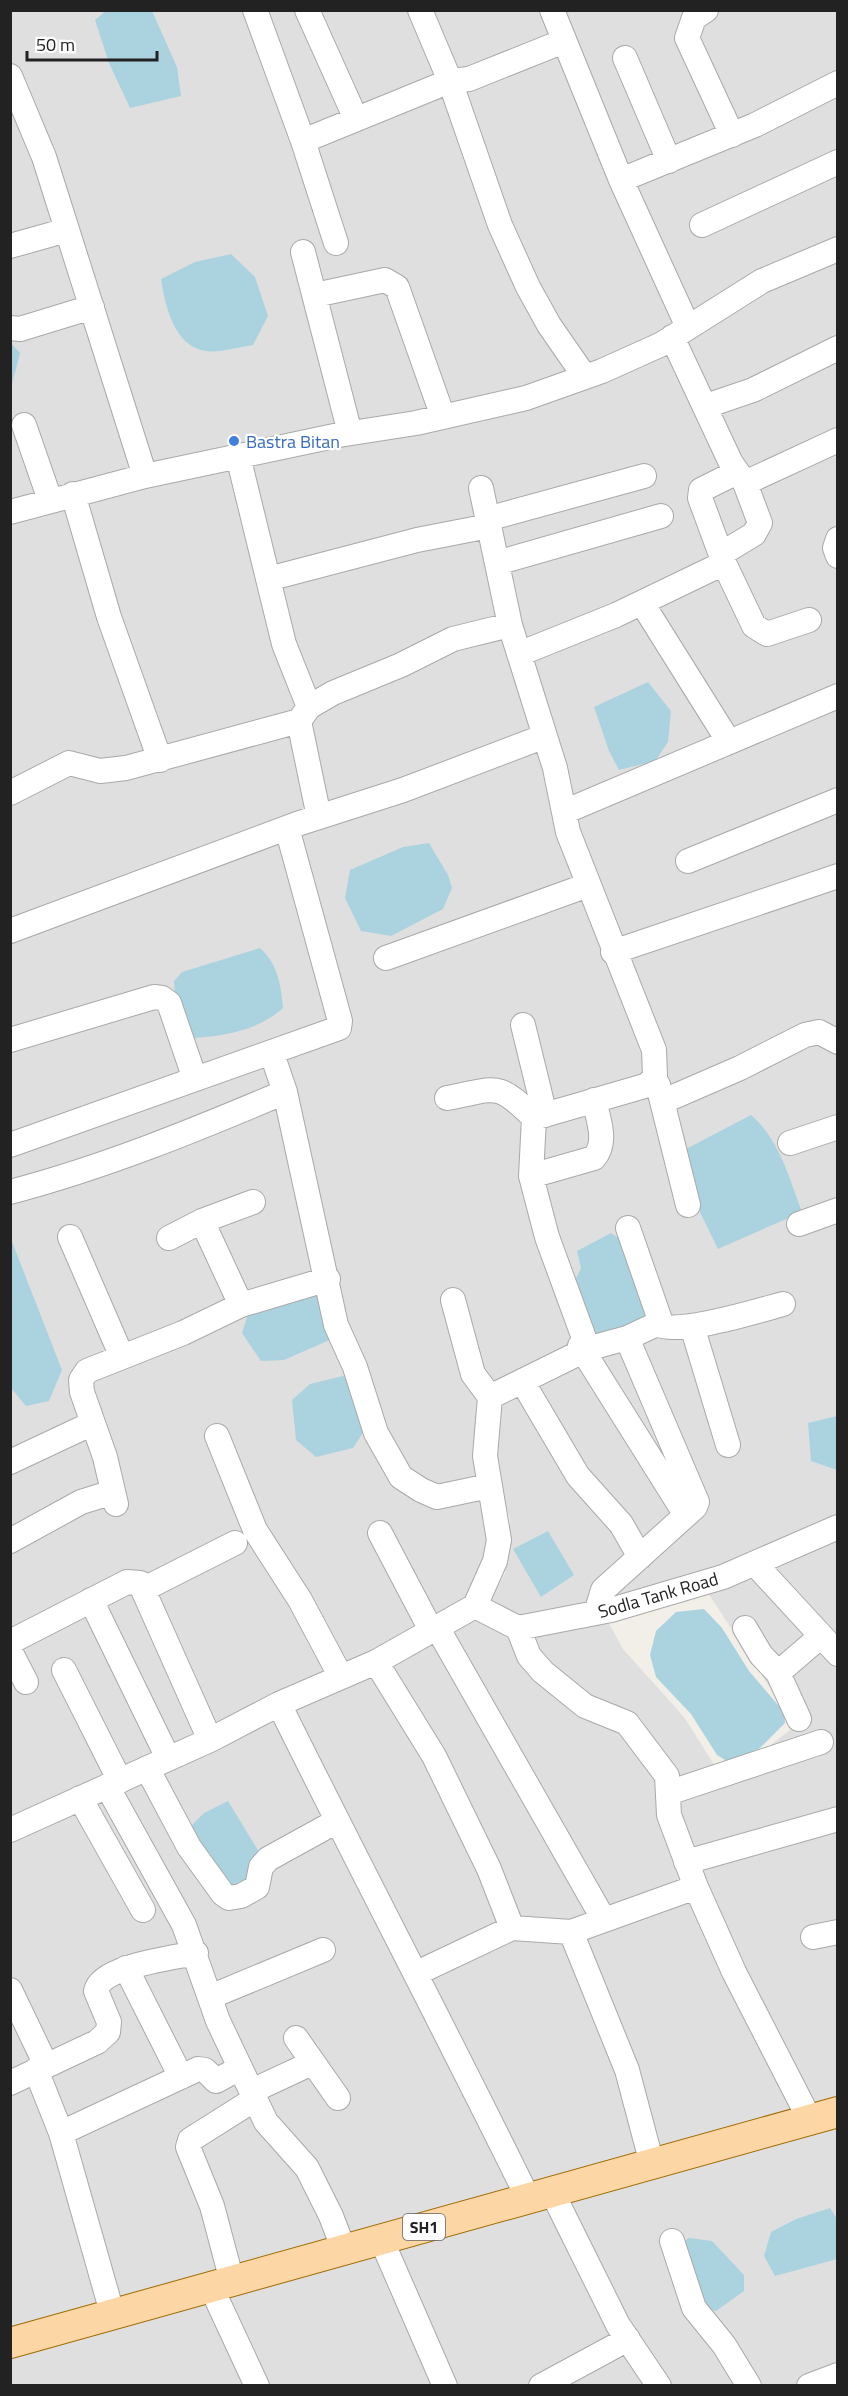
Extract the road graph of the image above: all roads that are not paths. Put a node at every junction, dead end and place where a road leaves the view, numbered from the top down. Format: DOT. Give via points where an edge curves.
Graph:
graph roads {
  1 [pos="255,10"];
  2 [pos="307,10"];
  3 [pos="420,10"];
  4 [pos="552,10"];
  5 [pos="706,10"];
  6 [pos="564,41"];
  7 [pos="625,58"];
  8 [pos="10,76"];
  9 [pos="450,81"];
  10 [pos="837,83"];
  11 [pos="356,119"];
  12 [pos="732,135"];
  13 [pos="303,141"];
  14 [pos="669,161"];
  15 [pos="837,162"];
  16 [pos="621,180"];
  17 [pos="702,225"];
  18 [pos="68,230"];
  19 [pos="336,243"];
  20 [pos="10,246"];
  21 [pos="837,249"];
  22 [pos="303,252"];
  23 [pos="315,296"];
  24 [pos="92,308"];
  25 [pos="10,328"];
  26 [pos="680,332"];
  27 [pos="837,348"];
  28 [pos="585,377"];
  29 [pos="706,406"];
  30 [pos="443,417"];
  31 [pos="24,425"];
  32 [pos="350,433"];
  33 [pos="837,440"];
  34 [pos="238,456"];
  35 [pos="145,476"];
  36 [pos="644,476"];
  37 [pos="741,478"];
  38 [pos="481,488"];
  39 [pos="73,494"];
  40 [pos="50,500"];
  41 [pos="10,512"];
  42 [pos="661,516"];
  43 [pos="488,522"];
  44 [pos="837,539"];
  45 [pos="837,556"];
  46 [pos="722,558"];
  47 [pos="497,563"];
  48 [pos="268,579"];
  49 [pos="642,603"];
  50 [pos="810,620"];
  51 [pos="510,625"];
  52 [pos="519,654"];
  53 [pos="837,696"];
  54 [pos="304,714"];
  55 [pos="544,736"];
  56 [pos="729,742"];
  57 [pos="160,760"];
  58 [pos="10,793"];
  59 [pos="837,800"];
  60 [pos="564,812"];
  61 [pos="319,817"];
  62 [pos="287,828"];
  63 [pos="688,861"];
  64 [pos="837,876"];
  65 [pos="588,885"];
  66 [pos="10,931"];
  67 [pos="613,952"];
  68 [pos="386,958"];
  69 [pos="523,1025"];
  70 [pos="10,1040"];
  71 [pos="837,1042"];
  72 [pos="272,1054"];
  73 [pos="655,1076"];
  74 [pos="195,1079"];
  75 [pos="285,1092"];
  76 [pos="447,1098"];
  77 [pos="594,1100"];
  78 [pos="664,1101"];
  79 [pos="539,1116"];
  80 [pos="837,1127"];
  81 [pos="790,1143"];
  82 [pos="10,1145"];
  83 [pos="531,1176"];
  84 [pos="10,1192"];
  85 [pos="253,1202"];
  86 [pos="688,1205"];
  87 [pos="837,1210"];
  88 [pos="202,1221"];
  89 [pos="799,1224"];
  90 [pos="628,1228"];
  91 [pos="70,1237"];
  92 [pos="169,1238"];
  93 [pos="328,1279"];
  94 [pos="453,1300"];
  95 [pos="783,1304"];
  96 [pos="241,1305"];
  97 [pos="657,1324"];
  98 [pos="692,1326"];
  99 [pos="627,1338"];
  100 [pos="582,1348"];
  101 [pos="122,1358"];
  102 [pos="522,1381"];
  103 [pos="490,1397"];
  104 [pos="93,1423"];
  105 [pos="217,1436"];
  106 [pos="728,1445"];
  107 [pos="10,1462"];
  108 [pos="489,1486"];
  109 [pos="686,1515"];
  110 [pos="837,1527"];
  111 [pos="380,1533"];
  112 [pos="10,1541"];
  113 [pos="235,1543"];
  114 [pos="640,1557"];
  115 [pos="755,1564"];
  116 [pos="144,1589"];
  117 [pos="91,1600"];
  118 [pos="475,1606"];
  119 [pos="596,1613"];
  120 [pos="518,1628"];
  121 [pos="745,1628"];
  122 [pos="435,1631"];
  123 [pos="820,1636"];
  124 [pos="10,1642"];
  125 [pos="10,1651"];
  126 [pos="837,1654"];
  127 [pos="376,1662"];
  128 [pos="64,1670"];
  129 [pos="778,1673"];
  130 [pos="341,1677"];
  131 [pos="26,1682"];
  132 [pos="279,1704"];
  133 [pos="799,1719"];
  134 [pos="210,1740"];
  135 [pos="821,1742"];
  136 [pos="158,1763"];
  137 [pos="113,1784"];
  138 [pos="668,1793"];
  139 [pos="80,1798"];
  140 [pos="837,1819"];
  141 [pos="337,1821"];
  142 [pos="13,1823"];
  143 [pos="686,1862"];
  144 [pos="696,1887"];
  145 [pos="143,1910"];
  146 [pos="604,1920"];
  147 [pos="512,1928"];
  148 [pos="571,1932"];
  149 [pos="837,1932"];
  150 [pos="813,1937"];
  151 [pos="323,1950"];
  152 [pos="196,1953"];
  153 [pos="126,1968"];
  154 [pos="417,1973"];
  155 [pos="10,1990"];
  156 [pos="210,1997"];
  157 [pos="296,2038"];
  158 [pos="312,2063"];
  159 [pos="41,2067"];
  160 [pos="240,2068"];
  161 [pos="180,2077"];
  162 [pos="10,2083"];
  163 [pos="254,2095"];
  164 [pos="338,2098"];
  165 [pos="824,2116"];
  166 [pos="61,2133"];
  167 [pos="652,2164"];
  168 [pos="540,2195"];
  169 [pos="381,2239"];
  170 [pos="672,2241"];
  171 [pos="344,2250"];
  172 [pos="221,2284"];
  173 [pos="113,2316"];
  174 [pos="628,2339"];
  175 [pos="10,2343"];
  176 [pos="837,2375"];
  177 [pos="257,2385"];
  178 [pos="445,2385"];
  179 [pos="541,2385"];
  180 [pos="659,2385"];
  181 [pos="749,2385"];
  182 [pos="809,2385"];
  1 -- 13 [label="street"];
  2 -- 11 [label="street"];
  3 -- 9 [label="street"];
  4 -- 6 [label="street"];
  5 -- 12 [label="street" via="694,18 687,38"];
  6 -- 9 [label="street" via="469,79"];
  6 -- 16 [label="street"];
  7 -- 14 [label="street"];
  8 -- 18 [label="street" via="44,157"];
  9 -- 11 [label="street"];
  9 -- 28 [label="street" via="500,225 528,287"];
  10 -- 12 [label="street"];
  11 -- 13 [label="street"];
  12 -- 14 [label="street"];
  13 -- 19 [label="street"];
  14 -- 16 [label="street"];
  15 -- 17 [label="street"];
  16 -- 26 [label="street"];
  18 -- 20 [label="street"];
  18 -- 24 [label="street"];
  21 -- 26 [label="street" via="762,281"];
  22 -- 23 [label="street"];
  23 -- 30 [label="street" via="386,280 397,287"];
  23 -- 32 [label="street"];
  24 -- 25 [label="street" via="20,329"];
  24 -- 35 [label="street"];
  26 -- 28 [label="street"];
  26 -- 29 [label="street"];
  27 -- 29 [label="street" via="753,390"];
  28 -- 30 [label="street" via="526,398"];
  29 -- 37 [label="street"];
  30 -- 32 [label="street"];
  31 -- 40 [label="street"];
  32 -- 34 [label="street"];
  33 -- 37 [label="street"];
  34 -- 35 [label="street"];
  34 -- 48 [label="street"];
  35 -- 39 [label="street"];
  36 -- 43 [label="street"];
  37 -- 46 [label="street" via="759,529"];
  37 -- 46 [label="street" via="701,490 706,520"];
  38 -- 43 [label="street"];
  39 -- 40 [label="street"];
  39 -- 57 [label="street"];
  40 -- 41 [label="street"];
  42 -- 47 [label="street"];
  43 -- 47 [label="street"];
  43 -- 48 [label="street"];
  44 -- 45 [label="street"];
  46 -- 49 [label="street"];
  46 -- 50 [label="street" via="758,631 766,634"];
  47 -- 51 [label="street"];
  48 -- 54 [label="street"];
  49 -- 52 [label="street"];
  49 -- 56 [label="street"];
  51 -- 52 [label="street"];
  51 -- 54 [label="street" via="453,639 333,693"];
  52 -- 55 [label="street"];
  53 -- 56 [label="street"];
  54 -- 57 [label="street"];
  54 -- 61 [label="street"];
  55 -- 60 [label="street"];
  55 -- 61 [label="street" via="403,790"];
  56 -- 60 [label="street"];
  57 -- 58 [label="street" via="111,771 69,763"];
  59 -- 63 [label="street"];
  60 -- 65 [label="street"];
  61 -- 62 [label="street"];
  62 -- 66 [label="street"];
  62 -- 72 [label="street" via="340,1021 339,1028 330,1033"];
  64 -- 67 [label="street"];
  65 -- 67 [label="street"];
  65 -- 68 [label="street"];
  67 -- 73 [label="street" via="654,1050"];
  69 -- 79 [label="street"];
  70 -- 74 [label="street" via="154,997 162,998 170,1003"];
  71 -- 78 [label="street" via="819,1032 805,1035"];
  72 -- 74 [label="street"];
  72 -- 75 [label="street"];
  73 -- 77 [label="street" via="648,1085"];
  73 -- 78 [label="street"];
  74 -- 82 [label="street"];
  75 -- 84 [label="street" via="73,1176"];
  75 -- 93 [label="street"];
  76 -- 79 [label="street" via="495,1089 504,1091"];
  77 -- 79 [label="street"];
  77 -- 83 [label="street" via="602,1138 601,1149 594,1158"];
  78 -- 86 [label="street"];
  79 -- 83 [label="street"];
  80 -- 81 [label="street"];
  83 -- 100 [label="street" via="547,1237 584,1338"];
  85 -- 88 [label="street"];
  87 -- 89 [label="street"];
  88 -- 92 [label="street"];
  88 -- 96 [label="street"];
  90 -- 97 [label="street" via="659,1317"];
  91 -- 101 [label="street"];
  93 -- 96 [label="street"];
  93 -- 108 [label="street" via="336,1325 355,1367 375,1433 402,1477 437,1497"];
  94 -- 103 [label="street" via="473,1374"];
  95 -- 98 [label="street"];
  96 -- 101 [label="street"];
  97 -- 98 [label="street" via="670,1329"];
  97 -- 99 [label="street"];
  98 -- 106 [label="street"];
  99 -- 100 [label="street"];
  99 -- 109 [label="street" via="696,1496 695,1507"];
  100 -- 102 [label="street"];
  100 -- 109 [label="street"];
  101 -- 104 [label="street" via="87,1371 81,1380"];
  102 -- 103 [label="street"];
  102 -- 114 [label="street" via="578,1476 609,1509"];
  103 -- 108 [label="street" via="485,1456"];
  104 -- 107 [label="street"];
  104 -- 112 [label="street" via="115,1498 81,1502"];
  105 -- 130 [label="street" via="255,1530 300,1600"];
  108 -- 118 [label="street" via="499,1540 495,1561"];
  109 -- 114 [label="street"];
  110 -- 115 [label="street, Sodla Tank Road"];
  111 -- 122 [label="street"];
  113 -- 116 [label="street"];
  114 -- 119 [label="street" via="603,1590"];
  115 -- 119 [label="street, Sodla Tank Road" via="690,1588"];
  115 -- 123 [label="street"];
  116 -- 117 [label="street" via="140,1583 127,1582"];
  116 -- 134 [label="street"];
  117 -- 124 [label="street"];
  117 -- 136 [label="street"];
  118 -- 120 [label="street"];
  118 -- 122 [label="street"];
  119 -- 120 [label="street, Sodla Tank Road"];
  120 -- 138 [label="street" via="530,1656 570,1696 627,1723 667,1776"];
  121 -- 129 [label="street" via="761,1655"];
  122 -- 127 [label="street"];
  122 -- 146 [label="street"];
  123 -- 126 [label="street"];
  123 -- 129 [label="street"];
  125 -- 131 [label="street"];
  127 -- 130 [label="street"];
  127 -- 147 [label="street" via="434,1756 489,1869"];
  128 -- 137 [label="street"];
  129 -- 133 [label="street"];
  130 -- 132 [label="street"];
  132 -- 134 [label="street"];
  132 -- 141 [label="street"];
  134 -- 136 [label="street"];
  135 -- 138 [label="street"];
  136 -- 137 [label="street"];
  136 -- 141 [label="street" via="189,1847 229,1898 257,1887 261,1867 268,1859"];
  137 -- 139 [label="street"];
  137 -- 152 [label="street"];
  138 -- 143 [label="street" via="669,1815"];
  139 -- 142 [label="street"];
  139 -- 145 [label="street"];
  140 -- 143 [label="street"];
  141 -- 154 [label="street"];
  143 -- 144 [label="street"];
  144 -- 146 [label="street"];
  144 -- 165 [label="street" via="734,1972"];
  146 -- 148 [label="street"];
  147 -- 148 [label="street"];
  147 -- 154 [label="street"];
  148 -- 167 [label="street" via="627,2070"];
  149 -- 150 [label="street"];
  151 -- 156 [label="street"];
  152 -- 153 [label="street"];
  152 -- 156 [label="street"];
  153 -- 159 [label="street" via="97,1984 96,1991 109,2022 108,2032 97,2042"];
  153 -- 161 [label="street"];
  154 -- 168 [label="street"];
  155 -- 159 [label="street"];
  156 -- 160 [label="street"];
  157 -- 158 [label="street"];
  158 -- 163 [label="street"];
  158 -- 164 [label="street"];
  159 -- 162 [label="street"];
  159 -- 166 [label="street"];
  160 -- 161 [label="street" via="216,2081 202,2068"];
  160 -- 163 [label="street"];
  161 -- 166 [label="street"];
  163 -- 171 [label="street" via="266,2122 307,2168 332,2216"];
  163 -- 172 [label="street" via="190,2140 188,2147 212,2206"];
  165 -- 167 [label="main road, SH1"];
  166 -- 173 [label="street"];
  167 -- 168 [label="main road, SH1"];
  168 -- 169 [label="main road, SH1"];
  168 -- 174 [label="street"];
  169 -- 171 [label="main road, SH1"];
  169 -- 178 [label="street"];
  170 -- 181 [label="street" via="694,2308"];
  171 -- 172 [label="main road, SH1"];
  172 -- 173 [label="main road, SH1"];
  172 -- 177 [label="street"];
  173 -- 175 [label="main road, SH1"];
  174 -- 179 [label="street"];
  174 -- 180 [label="street"];
  176 -- 182 [label="street"];
}
